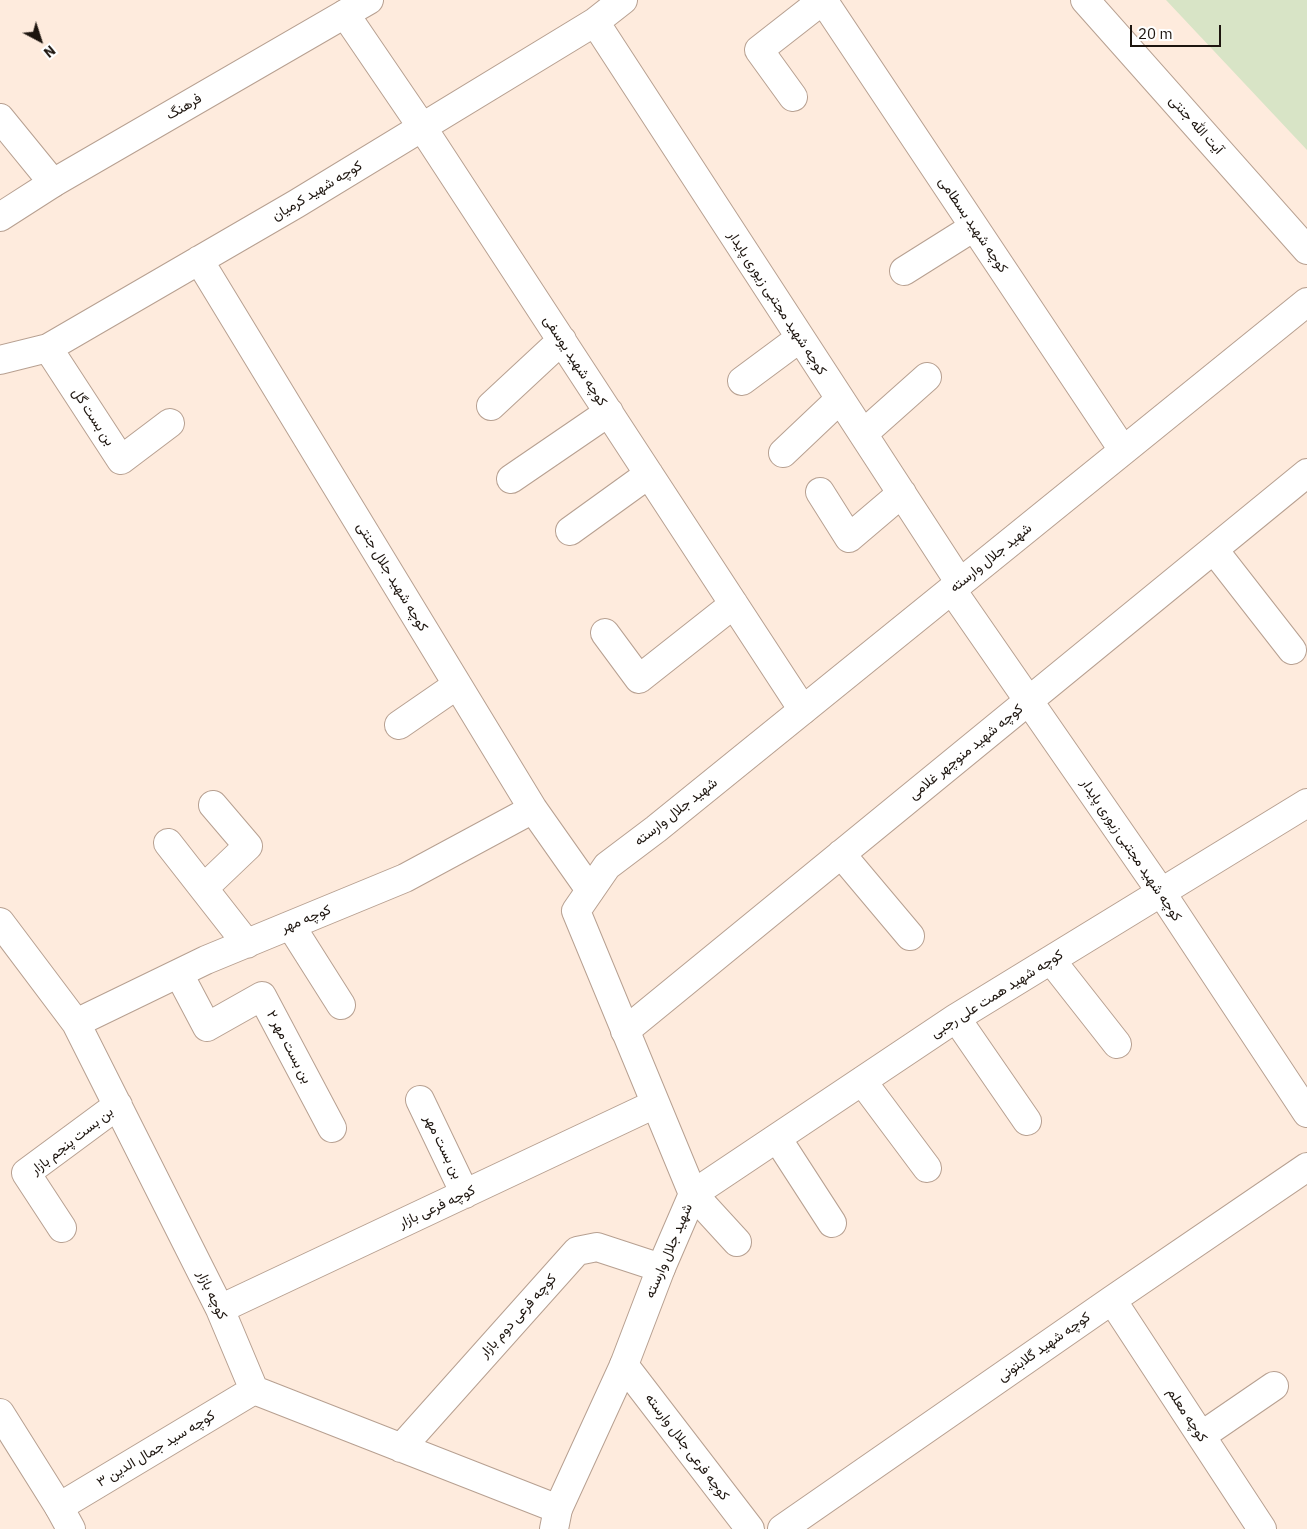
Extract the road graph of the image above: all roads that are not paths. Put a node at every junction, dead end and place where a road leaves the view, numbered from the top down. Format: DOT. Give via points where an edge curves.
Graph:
graph roads {
  1 [pos="369,0"];
  2 [pos="623,0"];
  3 [pos="823,0"];
  4 [pos="1085,0"];
  5 [pos="345,14"];
  6 [pos="595,22"];
  7 [pos="793,96"];
  8 [pos="0,118"];
  9 [pos="422,127"];
  10 [pos="53,183"];
  11 [pos="0,217"];
  12 [pos="974,227"];
  13 [pos="1307,250"];
  14 [pos="199,260"];
  15 [pos="904,271"];
  16 [pos="1307,302"];
  17 [pos="800,338"];
  18 [pos="562,340"];
  19 [pos="48,348"];
  20 [pos="0,360"];
  21 [pos="927,377"];
  22 [pos="742,380"];
  23 [pos="840,398"];
  24 [pos="491,406"];
  25 [pos="609,412"];
  26 [pos="170,422"];
  27 [pos="863,434"];
  28 [pos="1123,450"];
  29 [pos="783,453"];
  30 [pos="1307,473"];
  31 [pos="649,474"];
  32 [pos="511,479"];
  33 [pos="820,492"];
  34 [pos="902,493"];
  35 [pos="570,531"];
  36 [pos="1214,550"];
  37 [pos="956,586"];
  38 [pos="734,604"];
  39 [pos="605,632"];
  40 [pos="1292,650"];
  41 [pos="457,685"];
  42 [pos="1029,701"];
  43 [pos="803,710"];
  44 [pos="399,725"];
  45 [pos="1307,803"];
  46 [pos="213,805"];
  47 [pos="533,809"];
  48 [pos="168,842"];
  49 [pos="842,854"];
  50 [pos="204,888"];
  51 [pos="590,890"];
  52 [pos="1161,892"];
  53 [pos="0,922"];
  54 [pos="291,926"];
  55 [pos="910,936"];
  56 [pos="247,944"];
  57 [pos="1051,960"];
  58 [pos="179,974"];
  59 [pos="341,1005"];
  60 [pos="956,1018"];
  61 [pos="76,1024"];
  62 [pos="625,1031"];
  63 [pos="1117,1044"];
  64 [pos="862,1081"];
  65 [pos="420,1100"];
  66 [pos="655,1104"];
  67 [pos="118,1105"];
  68 [pos="1307,1113"];
  69 [pos="1027,1121"];
  70 [pos="332,1128"];
  71 [pos="777,1138"];
  72 [pos="1307,1167"];
  73 [pos="927,1168"];
  74 [pos="465,1194"];
  75 [pos="693,1194"];
  76 [pos="832,1223"];
  77 [pos="62,1228"];
  78 [pos="737,1242"];
  79 [pos="661,1268"];
  80 [pos="1112,1300"];
  81 [pos="220,1309"];
  82 [pos="624,1365"];
  83 [pos="1274,1386"];
  84 [pos="254,1390"];
  85 [pos="2,1419"];
  86 [pos="1201,1436"];
  87 [pos="401,1448"];
  88 [pos="65,1518"];
  89 [pos="556,1519"];
  90 [pos="750,1529"];
  91 [pos="782,1529"];
  92 [pos="1262,1529"];
  1 -- 5 [label="street, فرهنگ"];
  2 -- 6 [label="street, کوچه شهید کرمیان"];
  3 -- 7 [label="street" via="758,50"];
  3 -- 12 [label="street, کوچه شهید بسطامی"];
  4 -- 13 [label="street, آیت الله جنتی"];
  5 -- 9 [label="street, کوچه شهید یوسفی"];
  5 -- 10 [label="street, فرهنگ"];
  6 -- 9 [label="street, کوچه شهید کرمیان"];
  6 -- 17 [label="street, کوچه شهید مجتبی زیوری پایدار"];
  8 -- 10 [label="street"];
  9 -- 14 [label="street, کوچه شهید کرمیان"];
  9 -- 18 [label="street, کوچه شهید یوسفی"];
  10 -- 11 [label="street, فرهنگ"];
  12 -- 15 [label="street"];
  12 -- 28 [label="street, کوچه شهید بسطامی"];
  14 -- 19 [label="street, کوچه شهید کرمیان"];
  14 -- 41 [label="street, کوچه شهید جلال جنتی"];
  16 -- 28 [label="street, شهید جلال وارسته"];
  17 -- 22 [label="street"];
  17 -- 23 [label="street, کوچه شهید مجتبی زیوری پایدار"];
  18 -- 24 [label="street"];
  18 -- 25 [label="street, کوچه شهید یوسفی"];
  19 -- 20 [label="street, کوچه شهید کرمیان"];
  19 -- 26 [label="street, بن بست گل" via="121,460"];
  21 -- 27 [label="street"];
  23 -- 27 [label="street, کوچه شهید مجتبی زیوری پایدار"];
  23 -- 29 [label="street"];
  25 -- 31 [label="street, کوچه شهید یوسفی"];
  25 -- 32 [label="street"];
  27 -- 34 [label="street, کوچه شهید مجتبی زیوری پایدار"];
  28 -- 37 [label="street, شهید جلال وارسته"];
  30 -- 36 [label="street, کوچه شهید منوچهر غلامی"];
  31 -- 35 [label="street"];
  31 -- 38 [label="street, کوچه شهید یوسفی"];
  33 -- 34 [label="street" via="849,538"];
  34 -- 37 [label="street, کوچه شهید مجتبی زیوری پایدار"];
  36 -- 40 [label="street"];
  36 -- 42 [label="street, کوچه شهید منوچهر غلامی"];
  37 -- 42 [label="street, کوچه شهید مجتبی زیوری پایدار"];
  37 -- 43 [label="street, شهید جلال وارسته"];
  38 -- 39 [label="street" via="639,680"];
  38 -- 43 [label="street, کوچه شهید یوسفی"];
  41 -- 44 [label="street"];
  41 -- 47 [label="street, کوچه شهید جلال جنتی"];
  42 -- 49 [label="street, کوچه شهید منوچهر غلامی"];
  42 -- 52 [label="street, کوچه شهید مجتبی زیوری پایدار"];
  43 -- 51 [label="street, شهید جلال وارسته" via="607,866"];
  45 -- 52 [label="street, کوچه شهید همت علی رجبی"];
  46 -- 50 [label="street" via="248,846"];
  47 -- 51 [label="street, کوچه شهید جلال جنتی"];
  47 -- 54 [label="street, کوچه مهر" via="405,878"];
  48 -- 50 [label="street"];
  49 -- 55 [label="street"];
  49 -- 62 [label="street, کوچه شهید منوچهر غلامی"];
  50 -- 56 [label="street"];
  51 -- 62 [label="street, شهید جلال وارسته" via="576,910"];
  52 -- 57 [label="street, کوچه شهید همت علی رجبی"];
  52 -- 68 [label="street, کوچه شهید مجتبی زیوری پایدار"];
  53 -- 61 [label="street, کوچه بازار"];
  54 -- 56 [label="street, کوچه مهر"];
  54 -- 59 [label="street"];
  56 -- 58 [label="street, کوچه مهر"];
  57 -- 60 [label="street, کوچه شهید همت علی رجبی"];
  57 -- 63 [label="street"];
  58 -- 61 [label="street, کوچه مهر"];
  58 -- 70 [label="street, بن بست مهر ۲" via="207,1027 262,996"];
  60 -- 64 [label="street, کوچه شهید همت علی رجبی"];
  60 -- 69 [label="street"];
  61 -- 67 [label="street, کوچه بازار"];
  62 -- 66 [label="street, شهید جلال وارسته"];
  64 -- 71 [label="street, کوچه شهید همت علی رجبی"];
  64 -- 73 [label="street"];
  65 -- 74 [label="street, بن بست مهر"];
  66 -- 74 [label="street, کوچه فرعی بازار"];
  66 -- 75 [label="street, شهید جلال وارسته"];
  67 -- 77 [label="street, بن بست پنجم بازار" via="26,1173"];
  67 -- 81 [label="street, کوچه بازار"];
  71 -- 75 [label="street, کوچه شهید همت علی رجبی"];
  71 -- 76 [label="street"];
  72 -- 80 [label="street, کوچه شهید گلابتونی"];
  74 -- 81 [label="street, کوچه فرعی بازار"];
  75 -- 78 [label="street"];
  75 -- 79 [label="street, شهید جلال وارسته"];
  79 -- 82 [label="street, شهید جلال وارسته"];
  79 -- 87 [label="street, کوچه فرعی دوم بازار" via="597,1247 577,1251"];
  80 -- 86 [label="street, کوچه معلم"];
  80 -- 91 [label="street, کوچه شهید گلابتونی"];
  81 -- 84 [label="street, کوچه بازار"];
  82 -- 89 [label="street, شهید جلال وارسته"];
  82 -- 90 [label="street, کوچه فرعی جلال وارسته"];
  83 -- 86 [label="street"];
  84 -- 87 [label="street"];
  84 -- 88 [label="street, کوچه سید جمال الدین ۳"];
  85 -- 88 [label="street"];
  86 -- 92 [label="street, کوچه معلم"];
  87 -- 89 [label="street"];
}
